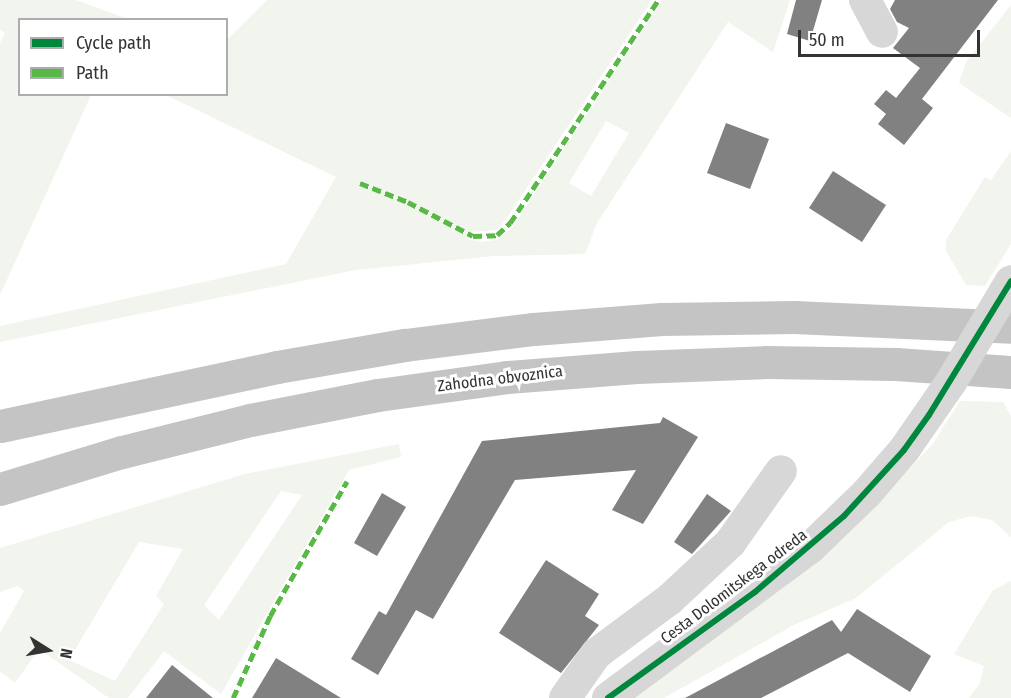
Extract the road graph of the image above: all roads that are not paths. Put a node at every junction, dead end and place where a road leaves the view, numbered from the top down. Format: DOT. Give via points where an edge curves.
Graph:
graph roads {
  1 [pos="865,0"];
  2 [pos="882,32"];
  3 [pos="1011,281"];
  4 [pos="1011,327"];
  5 [pos="1011,372"];
  6 [pos="0,426"];
  7 [pos="781,471"];
  8 [pos="0,489"];
  9 [pos="565,698"];
  10 [pos="608,698"];
  1 -- 2 [label="street"];
  3 -- 10 [label="street, Cesta Dolomitskega odreda, bridge" via="951,382 904,450 866,494 810,548"];
  4 -- 6 [label="highway" via="794,317 662,319 534,329 298,363"];
  5 -- 8 [label="highway, Zahodna obvoznica" via="896,364 766,362 626,367 507,377 250,420 122,452"];
  7 -- 9 [label="street" via="730,543 670,599 597,654"];
}
